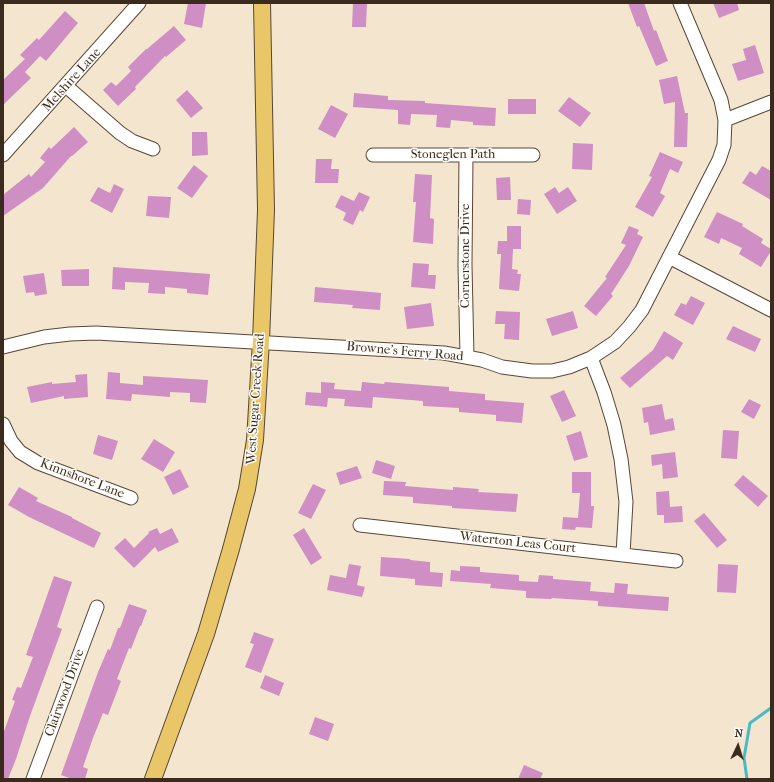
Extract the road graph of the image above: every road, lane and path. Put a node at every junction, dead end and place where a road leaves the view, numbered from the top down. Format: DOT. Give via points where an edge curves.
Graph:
graph roads {
  1 [pos="139,3"];
  2 [pos="262,3"];
  3 [pos="680,3"];
  4 [pos="66,86"];
  5 [pos="771,102"];
  6 [pos="725,120"];
  7 [pos="153,148"];
  8 [pos="466,154"];
  9 [pos="533,154"];
  10 [pos="373,155"];
  11 [pos="3,156"];
  12 [pos="669,257"];
  13 [pos="771,310"];
  14 [pos="261,341"];
  15 [pos="3,347"];
  16 [pos="466,356"];
  17 [pos="591,358"];
  18 [pos="3,424"];
  19 [pos="131,498"];
  20 [pos="360,525"];
  21 [pos="623,554"];
  22 [pos="676,561"];
  23 [pos="97,607"];
  24 [pos="33,779"];
  25 [pos="153,779"];
  1 -- 4 [label="street, Melshire Lane"];
  2 -- 14 [label="main road, West Sugar Creek Road" via="266,210"];
  3 -- 6 [label="street, Browne's Ferry Road" via="721,100"];
  4 -- 7 [label="street" via="132,142"];
  4 -- 11 [label="street, Melshire Lane"];
  5 -- 6 [label="street"];
  6 -- 12 [label="street, Browne's Ferry Road" via="724,146 719,160"];
  8 -- 9 [label="street, Stoneglen Path"];
  8 -- 10 [label="street, Stoneglen Path"];
  8 -- 16 [label="street, Cornerstone Drive"];
  12 -- 13 [label="street"];
  12 -- 17 [label="street, Browne's Ferry Road" via="642,310 629,327 615,342"];
  14 -- 15 [label="street, Browne's Ferry Road" via="96,333 44,337"];
  14 -- 16 [label="street, Browne's Ferry Road"];
  14 -- 25 [label="main road, West Sugar Creek Road" via="255,440 247,489 206,634"];
  16 -- 17 [label="street, Browne's Ferry Road" via="502,367 532,372 569,367"];
  17 -- 21 [label="street" via="610,412 621,459 626,502"];
  18 -- 19 [label="street, Kinnshore Lane" via="20,452 38,464"];
  20 -- 21 [label="street, Waterton Leas Court"];
  21 -- 22 [label="street, Waterton Leas Court"];
  23 -- 24 [label="street, Clairwood Drive"];
}
